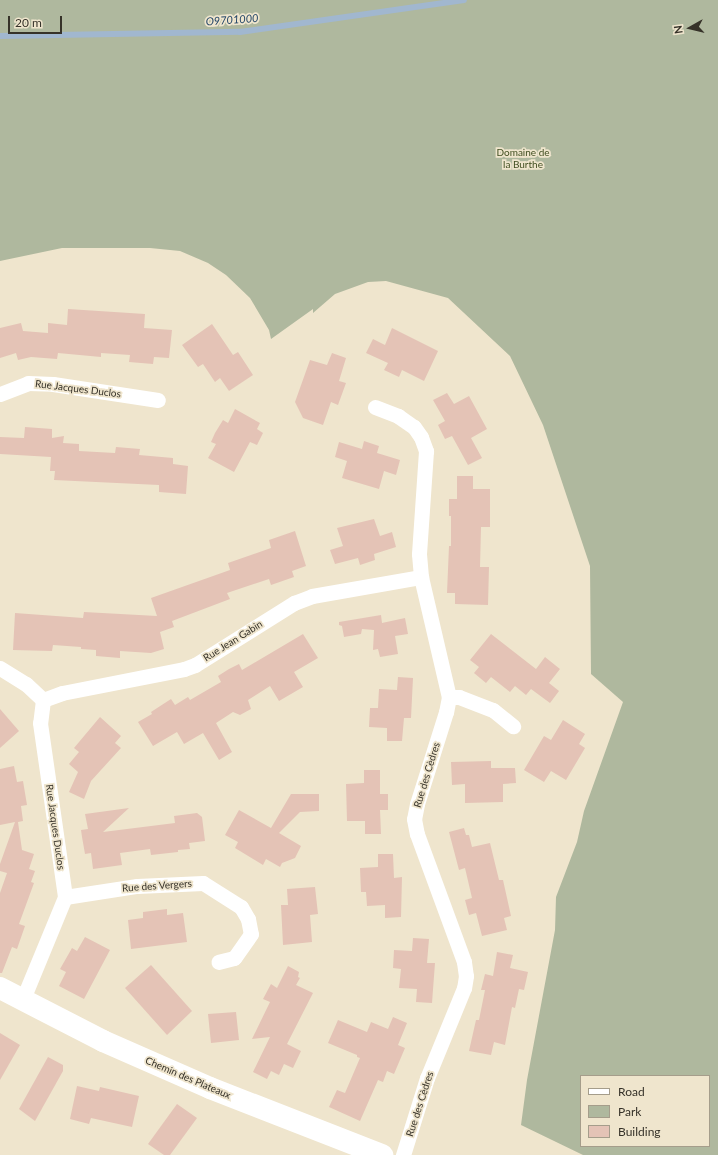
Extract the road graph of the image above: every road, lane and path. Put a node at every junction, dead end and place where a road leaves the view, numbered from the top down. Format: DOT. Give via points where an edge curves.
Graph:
graph roads {
  1 [pos="0,394"];
  2 [pos="158,400"];
  3 [pos="375,407"];
  4 [pos="422,577"];
  5 [pos="0,668"];
  6 [pos="449,698"];
  7 [pos="43,700"];
  8 [pos="513,726"];
  9 [pos="65,897"];
  10 [pos="218,962"];
  11 [pos="0,988"];
  12 [pos="23,999"];
  13 [pos="382,1155"];
  14 [pos="403,1155"];
  1 -- 2 [label="street, Rue Jacques Duclos" via="28,383 53,384"];
  3 -- 4 [label="street, Rue des Cèdres" via="398,416 414,427 426,451 419,554"];
  4 -- 6 [label="street, Rue des Cèdres"];
  4 -- 7 [label="street, Rue Jean Gabin" via="312,596 294,603 184,669 62,693"];
  5 -- 7 [label="street" via="26,684"];
  6 -- 8 [label="street" via="459,697 493,710"];
  6 -- 14 [label="street, Rue des Cèdres" via="416,804 414,819 416,834 464,962 466,976 464,988 427,1078"];
  7 -- 9 [label="street, Rue Jacques Duclos" via="40,723"];
  9 -- 10 [label="street, Rue des Vergers" via="137,886 203,883 240,908 248,919 250,934 234,958"];
  9 -- 12 [label="street"];
  11 -- 12 [label="street, Chemin des Plateaux"];
  12 -- 13 [label="street, Chemin des Plateaux" via="103,1041 210,1088"];
}
